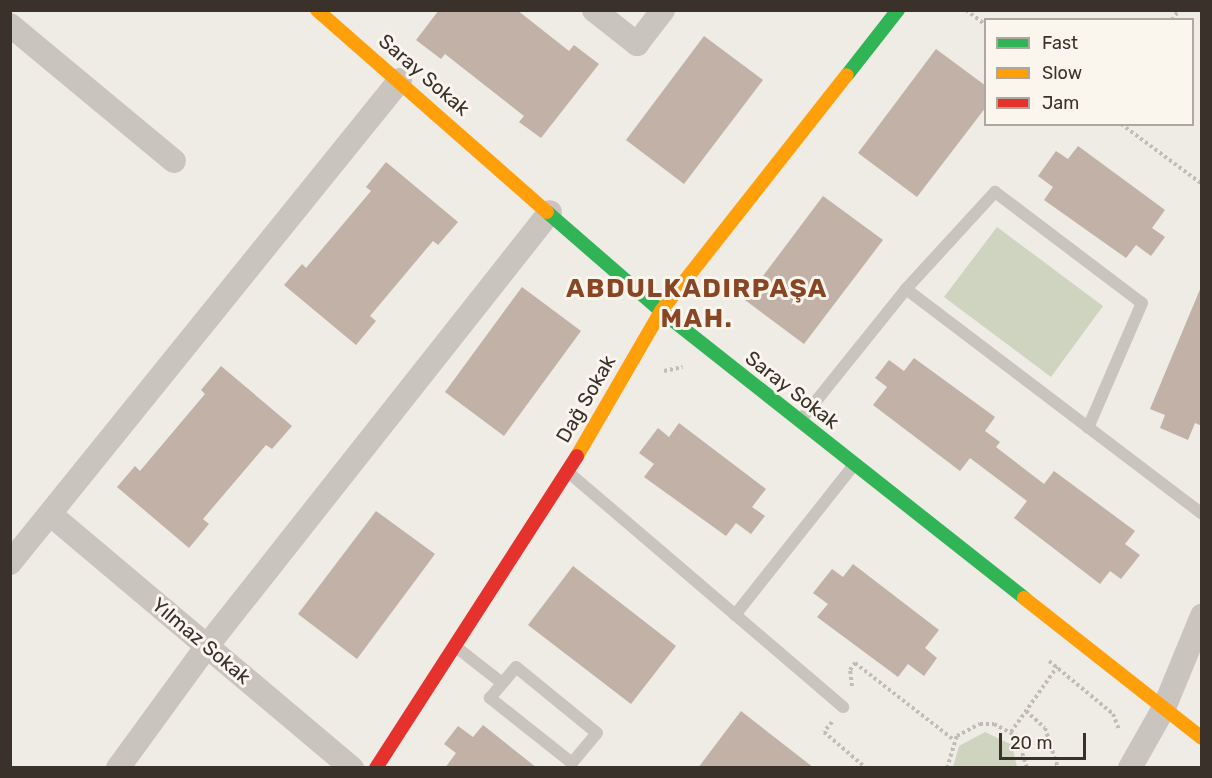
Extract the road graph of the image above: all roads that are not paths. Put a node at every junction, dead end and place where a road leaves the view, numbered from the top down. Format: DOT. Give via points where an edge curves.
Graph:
graph roads {
  1 [pos="317,10"];
  2 [pos="594,10"];
  3 [pos="663,10"];
  4 [pos="898,10"];
  5 [pos="10,25"];
  6 [pos="400,80"];
  7 [pos="174,161"];
  8 [pos="550,212"];
  9 [pos="906,289"];
  10 [pos="661,311"];
  11 [pos="800,421"];
  12 [pos="1088,428"];
  13 [pos="855,464"];
  14 [pos="567,472"];
  15 [pos="50,514"];
  16 [pos="1202,514"];
  17 [pos="10,563"];
  18 [pos="735,615"];
  19 [pos="1202,616"];
  20 [pos="207,646"];
  21 [pos="455,647"];
  22 [pos="502,683"];
  23 [pos="843,707"];
  24 [pos="1164,708"];
  25 [pos="1202,738"];
  26 [pos="118,768"];
  27 [pos="352,768"];
  28 [pos="376,768"];
  29 [pos="1130,768"];
  1 -- 6 [label="street, Saray Sokak"];
  2 -- 3 [label="street" via="637,44"];
  4 -- 10 [label="street, Dağ Sokak"];
  5 -- 7 [label="street"];
  6 -- 8 [label="street, Saray Sokak"];
  6 -- 15 [label="street"];
  8 -- 10 [label="street, Saray Sokak"];
  8 -- 20 [label="street"];
  9 -- 11 [label="lane"];
  9 -- 12 [label="lane"];
  9 -- 12 [label="lane" via="995,192 1142,303"];
  10 -- 11 [label="street, Saray Sokak"];
  10 -- 14 [label="street, Dağ Sokak"];
  11 -- 13 [label="street, Saray Sokak"];
  12 -- 16 [label="lane"];
  13 -- 18 [label="lane"];
  13 -- 24 [label="street, Saray Sokak"];
  14 -- 18 [label="lane"];
  14 -- 21 [label="street, Dağ Sokak"];
  15 -- 17 [label="street"];
  15 -- 20 [label="street, Yılmaz Sokak"];
  18 -- 23 [label="lane"];
  19 -- 24 [label="street"];
  20 -- 26 [label="street"];
  20 -- 27 [label="street, Yılmaz Sokak"];
  21 -- 22 [label="lane"];
  21 -- 28 [label="street, Dağ Sokak"];
  22 -- 22 [label="lane" via="490,698 572,763 597,733 516,667"];
  24 -- 25 [label="street, Saray Sokak"];
  24 -- 29 [label="street"];
}
